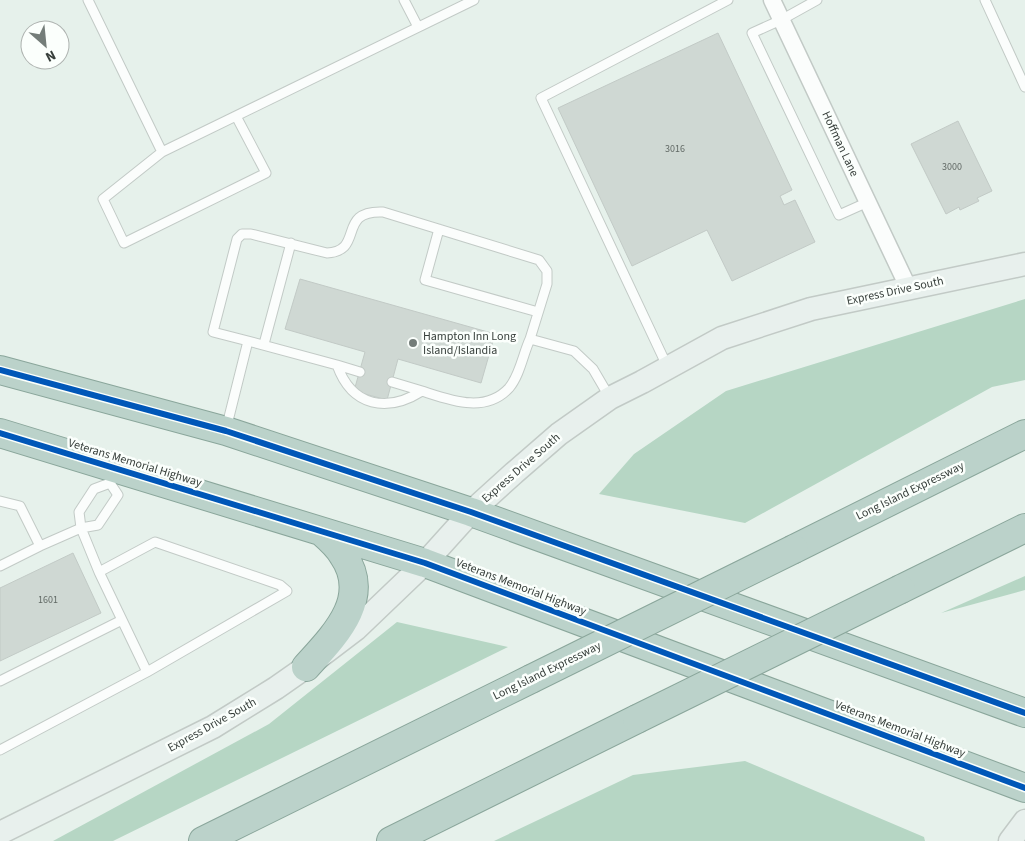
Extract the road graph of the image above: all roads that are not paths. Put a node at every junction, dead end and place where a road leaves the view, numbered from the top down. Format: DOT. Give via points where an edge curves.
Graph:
graph roads {
  1 [pos="88,0"];
  2 [pos="404,0"];
  3 [pos="474,0"];
  4 [pos="728,0"];
  5 [pos="772,0"];
  6 [pos="817,0"];
  7 [pos="985,0"];
  8 [pos="782,20"];
  9 [pos="418,27"];
  10 [pos="1025,88"];
  11 [pos="236,116"];
  12 [pos="162,152"];
  13 [pos="868,202"];
  14 [pos="439,229"];
  15 [pos="291,243"];
  16 [pos="1025,264"];
  17 [pos="908,288"];
  18 [pos="538,312"];
  19 [pos="530,338"];
  20 [pos="248,341"];
  21 [pos="264,344"];
  22 [pos="337,365"];
  23 [pos="668,368"];
  24 [pos="0,370"];
  25 [pos="360,372"];
  26 [pos="392,382"];
  27 [pos="422,391"];
  28 [pos="610,398"];
  29 [pos="226,431"];
  30 [pos="0,433"];
  31 [pos="1025,434"];
  32 [pos="113,476"];
  33 [pos="0,501"];
  34 [pos="471,512"];
  35 [pos="81,528"];
  36 [pos="1025,528"];
  37 [pos="322,532"];
  38 [pos="40,546"];
  39 [pos="425,563"];
  40 [pos="0,566"];
  41 [pos="99,572"];
  42 [pos="122,620"];
  43 [pos="306,667"];
  44 [pos="147,672"];
  45 [pos="0,681"];
  46 [pos="1025,713"];
  47 [pos="0,750"];
  48 [pos="1025,788"];
  49 [pos="1025,822"];
  50 [pos="0,833"];
  51 [pos="203,841"];
  52 [pos="391,841"];
  53 [pos="1010,841"];
  1 -- 12 [label="lane"];
  2 -- 9 [label="lane"];
  3 -- 9 [label="lane"];
  4 -- 23 [label="lane" via="541,98"];
  5 -- 8 [label="street, Hoffman Lane"];
  6 -- 8 [label="lane"];
  7 -- 10 [label="lane"];
  8 -- 13 [label="street, Hoffman Lane"];
  8 -- 13 [label="lane" via="752,33 839,215"];
  9 -- 11 [label="lane"];
  11 -- 12 [label="lane"];
  11 -- 12 [label="lane" via="266,173 124,243 103,199"];
  13 -- 17 [label="street, Hoffman Lane"];
  14 -- 15 [label="lane" via="372,211 362,215 353,225 350,240 335,252 327,253"];
  14 -- 18 [label="lane" via="539,260 547,271 547,284"];
  14 -- 18 [label="lane" via="425,280"];
  15 -- 20 [label="lane" via="251,234 242,234 237,239 213,332"];
  15 -- 21 [label="lane"];
  16 -- 17 [label="main road, Express Drive South"];
  17 -- 23 [label="main road, Express Drive South" via="811,309 722,338"];
  18 -- 19 [label="lane"];
  19 -- 27 [label="lane" via="508,388 493,399 475,404"];
  19 -- 28 [label="lane" via="574,351 593,369"];
  20 -- 21 [label="lane"];
  20 -- 29 [label="lane"];
  21 -- 22 [label="lane"];
  22 -- 25 [label="lane"];
  22 -- 27 [label="lane" via="352,392 368,401 388,404 407,400"];
  23 -- 28 [label="main road, Express Drive South"];
  24 -- 29 [label="highway"];
  26 -- 27 [label="lane"];
  28 -- 34 [label="main road, Express Drive South" via="559,434"];
  29 -- 34 [label="highway"];
  30 -- 32 [label="highway, Veterans Memorial Highway"];
  31 -- 51 [label="highway, Long Island Expressway, bridge"];
  32 -- 35 [label="lane" via="94,489 79,512"];
  32 -- 35 [label="lane" via="118,495 98,525"];
  32 -- 37 [label="highway, Veterans Memorial Highway"];
  33 -- 38 [label="lane" via="20,506"];
  34 -- 39 [label="main road, Express Drive South"];
  34 -- 46 [label="highway"];
  35 -- 38 [label="lane"];
  35 -- 41 [label="lane"];
  36 -- 52 [label="highway, bridge"];
  37 -- 39 [label="highway, Veterans Memorial Highway"];
  37 -- 43 [label="highway" via="344,555 352,572 352,604 333,637"];
  38 -- 40 [label="lane"];
  39 -- 43 [label="main road, Express Drive South" via="356,629"];
  39 -- 48 [label="highway, Veterans Memorial Highway"];
  41 -- 42 [label="lane"];
  41 -- 44 [label="lane" via="155,542 280,585 287,591"];
  42 -- 44 [label="lane"];
  42 -- 45 [label="lane"];
  43 -- 50 [label="main road, Express Drive South" via="214,727"];
  44 -- 47 [label="lane"];
  49 -- 53 [label="main road"];
}
